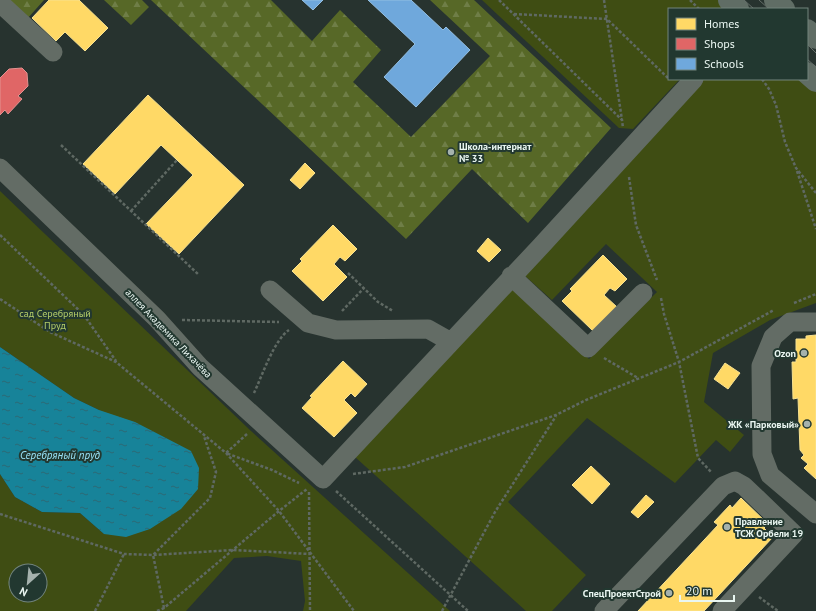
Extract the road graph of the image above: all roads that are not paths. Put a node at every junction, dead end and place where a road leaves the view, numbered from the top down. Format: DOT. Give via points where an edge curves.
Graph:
graph roads {
  1 [pos="729,0"];
  2 [pos="775,0"];
  3 [pos="0,4"];
  4 [pos="737,8"];
  5 [pos="783,8"];
  6 [pos="808,31"];
  7 [pos="816,38"];
  8 [pos="53,52"];
  9 [pos="808,74"];
  10 [pos="816,81"];
  11 [pos="688,86"];
  12 [pos="0,168"];
  13 [pos="511,276"];
  14 [pos="270,290"];
  15 [pos="654,290"];
  16 [pos="816,322"];
  17 [pos="450,342"];
  18 [pos="816,514"];
  19 [pos="604,611"];
  20 [pos="722,611"];
  1 -- 4 [label="main road"];
  2 -- 5 [label="main road"];
  3 -- 8 [label="street"];
  6 -- 7 [label="main road"];
  9 -- 10 [label="main road"];
  11 -- 13 [label="street"];
  12 -- 17 [label="street, аллея Академика Лихачёва" via="157,319 200,367 253,416 316,484"];
  13 -- 15 [label="street" via="588,348"];
  13 -- 17 [label="street"];
  14 -- 17 [label="street" via="308,323 336,330 428,329"];
  16 -- 18 [label="street" via="790,322 773,338 762,366 762,454 770,475"];
  19 -- 20 [label="street" via="723,486 735,481 744,486 794,534"];
}
